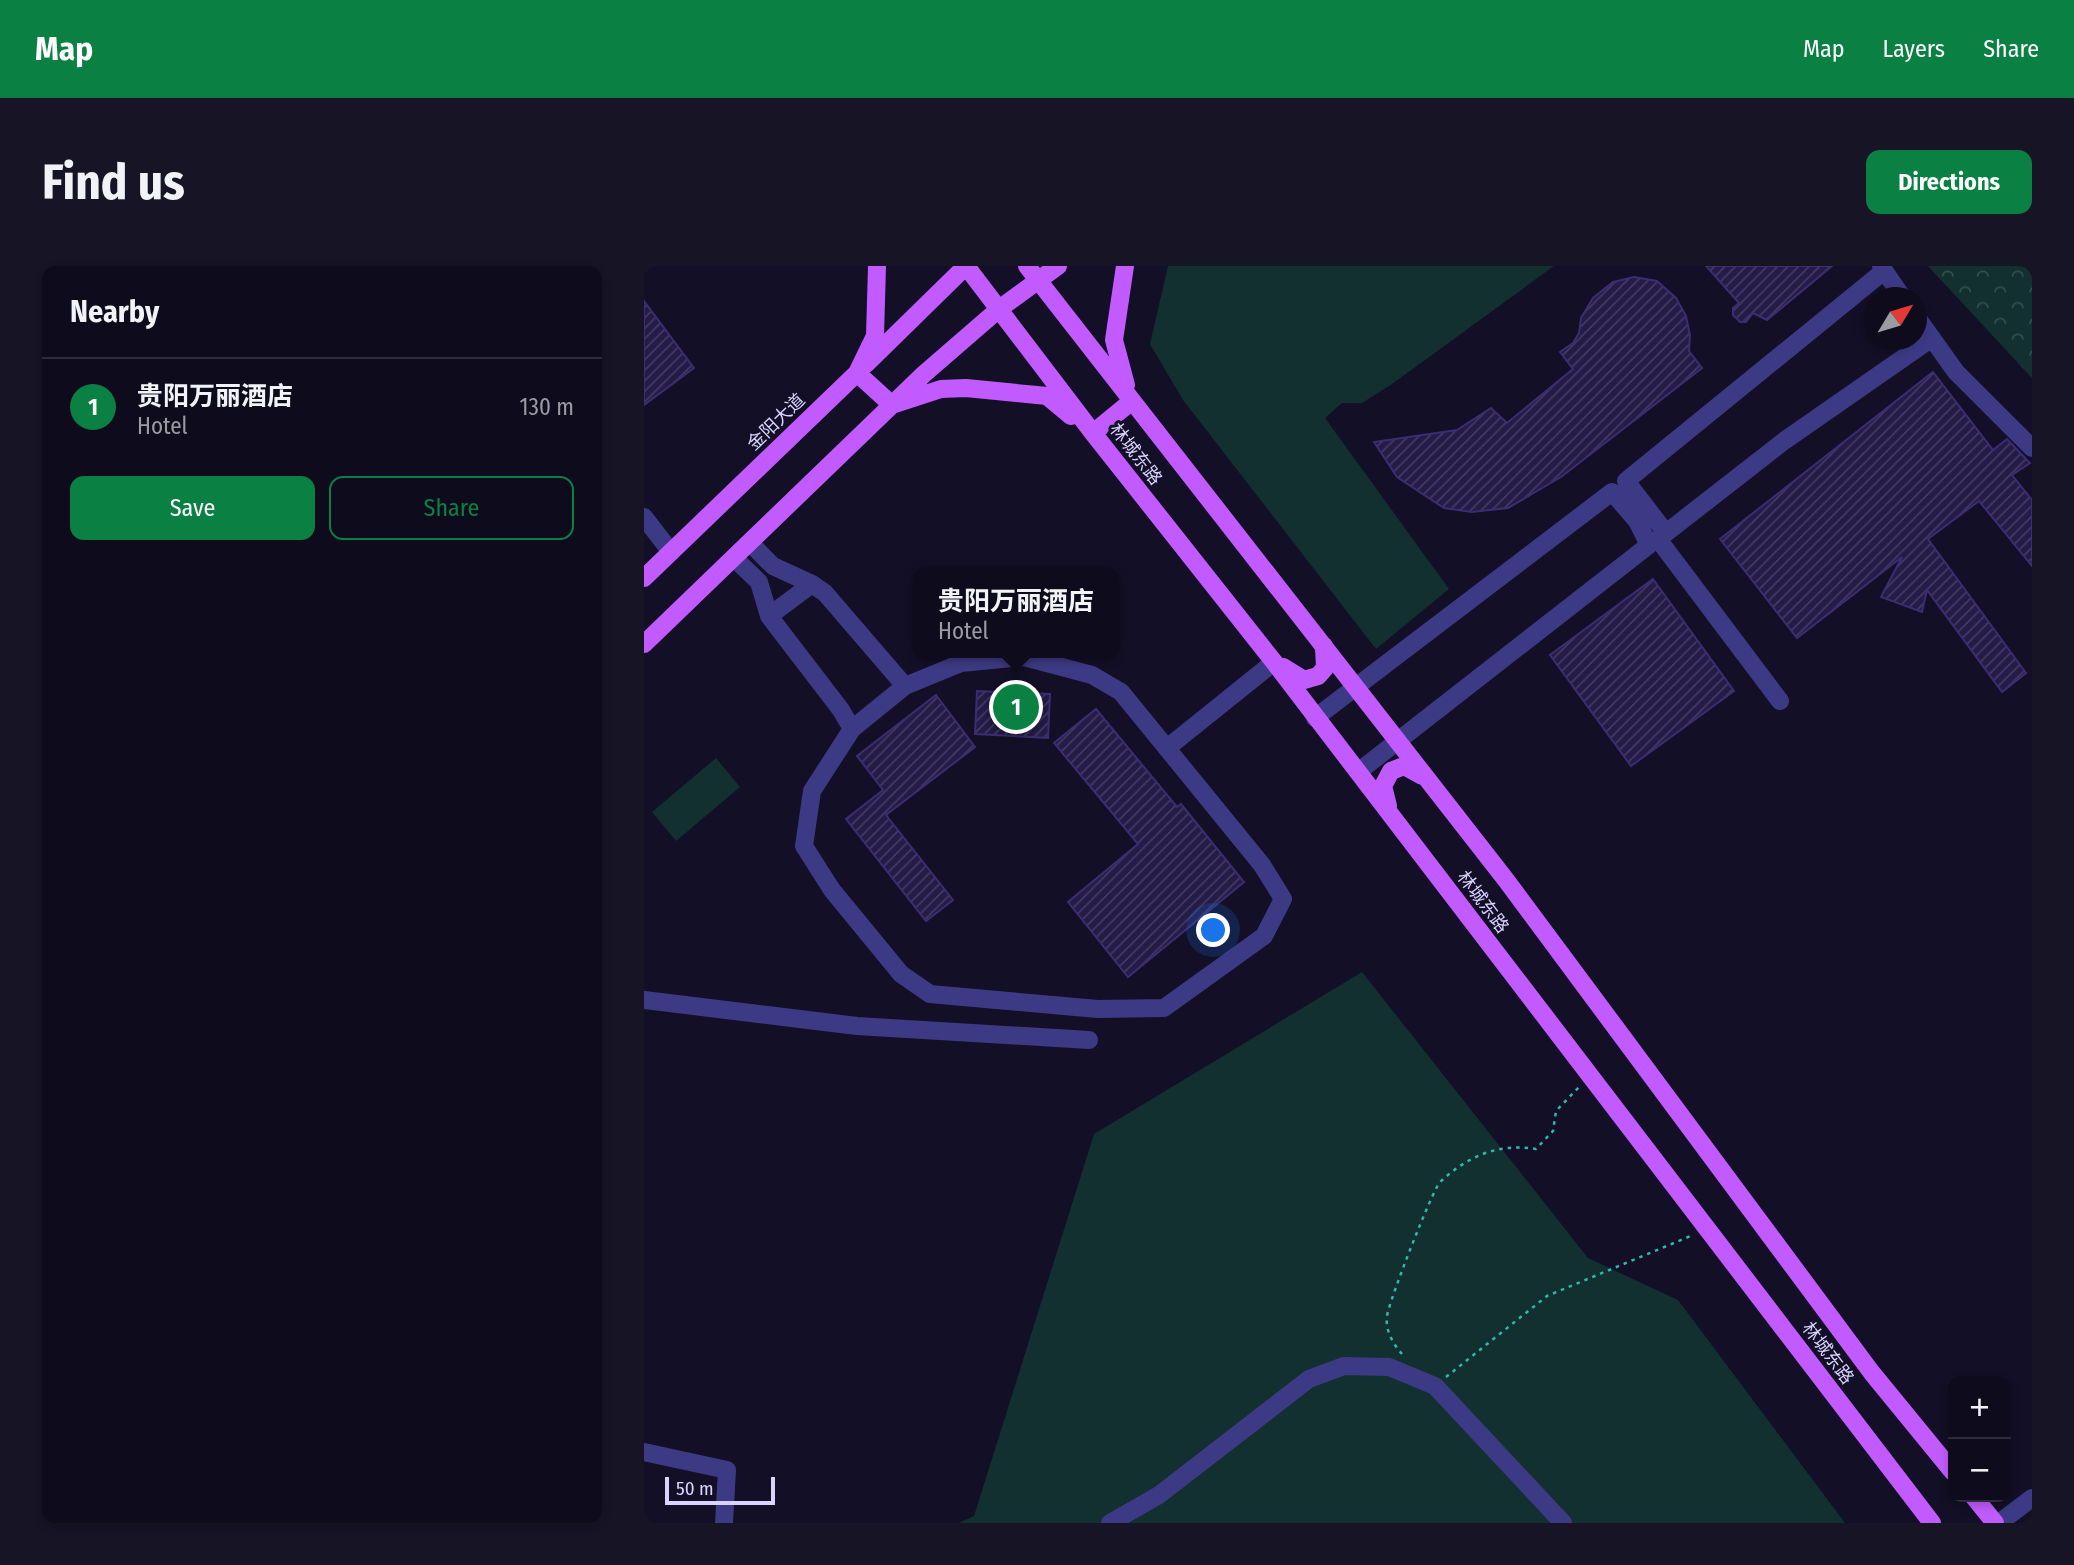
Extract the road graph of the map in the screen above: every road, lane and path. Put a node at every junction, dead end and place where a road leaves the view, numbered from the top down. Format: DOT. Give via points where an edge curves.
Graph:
graph roads {
  1 [pos="877,266"];
  2 [pos="966,266"];
  3 [pos="1058,266"];
  4 [pos="1125,266"];
  5 [pos="1882,268"];
  6 [pos="1033,273"];
  7 [pos="1895,287"];
  8 [pos="999,309"];
  9 [pos="1927,331"];
  10 [pos="1932,338"];
  11 [pos="857,373"];
  12 [pos="1132,401"];
  13 [pos="892,405"];
  14 [pos="1093,433"];
  15 [pos="2032,448"];
  16 [pos="1619,486"];
  17 [pos="644,517"];
  18 [pos="1657,539"];
  19 [pos="751,544"];
  20 [pos="671,552"];
  21 [pos="734,558"];
  22 [pos="644,578"];
  23 [pos="812,584"];
  24 [pos="769,616"];
  25 [pos="644,644"];
  26 [pos="1324,646"];
  27 [pos="1014,658"];
  28 [pos="1028,658"];
  29 [pos="1274,662"];
  30 [pos="905,686"];
  31 [pos="1355,686"];
  32 [pos="1780,701"];
  33 [pos="1315,718"];
  34 [pos="852,729"];
  35 [pos="1399,742"];
  36 [pos="1167,748"];
  37 [pos="1358,772"];
  38 [pos="1428,780"];
  39 [pos="1391,816"];
  40 [pos="644,1000"];
  41 [pos="1089,1041"];
  42 [pos="1590,1077"];
  43 [pos="1707,1230"];
  44 [pos="1430,1383"];
  45 [pos="644,1451"];
  46 [pos="1948,1466"];
  47 [pos="2032,1498"];
  48 [pos="1978,1502"];
  49 [pos="724,1523"];
  50 [pos="1111,1523"];
  51 [pos="1563,1523"];
  52 [pos="1932,1523"];
  53 [pos="1997,1523"];
  1 -- 11 [label="main road, 金阳大道" via="875,336"];
  2 -- 8 [label="main road, 林城东路"];
  2 -- 11 [label="main road"];
  3 -- 6 [label="main road"];
  4 -- 12 [label="main road" via="1114,340"];
  5 -- 7 [label="street"];
  5 -- 16 [label="street"];
  6 -- 8 [label="main road"];
  6 -- 12 [label="main road, 林城东路"];
  8 -- 13 [label="main road"];
  8 -- 14 [label="main road, 林城东路"];
  9 -- 10 [label="street"];
  10 -- 15 [label="street" via="1956,372"];
  10 -- 18 [label="street" via="1784,441"];
  11 -- 13 [label="main road"];
  11 -- 20 [label="main road, 金阳大道"];
  12 -- 14 [label="main road"];
  12 -- 26 [label="main road, 林城东路"];
  13 -- 14 [label="main road" via="941,389 1047,397"];
  13 -- 19 [label="main road"];
  14 -- 29 [label="main road, 林城东路"];
  16 -- 18 [label="street" via="1637,521"];
  16 -- 31 [label="street"];
  17 -- 20 [label="street"];
  18 -- 32 [label="street"];
  18 -- 35 [label="street"];
  19 -- 21 [label="main road"];
  19 -- 23 [label="street" via="772,566"];
  20 -- 22 [label="main road, 金阳大道"];
  21 -- 24 [label="street" via="759,583"];
  21 -- 25 [label="main road"];
  23 -- 24 [label="street"];
  23 -- 30 [label="street" via="825,593"];
  24 -- 34 [label="street"];
  26 -- 29 [label="main road" via="1325,668 1311,680"];
  26 -- 31 [label="main road, 林城东路"];
  27 -- 30 [label="street" via="961,663"];
  28 -- 36 [label="street" via="1092,675 1121,692"];
  29 -- 33 [label="main road, 林城东路"];
  29 -- 36 [label="street"];
  30 -- 34 [label="street"];
  31 -- 33 [label="street"];
  31 -- 35 [label="main road, 林城东路"];
  33 -- 37 [label="main road, 林城东路"];
  34 -- 36 [label="street" via="812,791 804,846 832,890 901,974 930,994 1098,1009 1164,1008 1264,936 1283,899"];
  35 -- 37 [label="street"];
  35 -- 38 [label="main road, 林城东路"];
  37 -- 39 [label="main road, 林城东路"];
  38 -- 39 [label="main road" via="1408,767 1391,771 1382,786"];
  38 -- 46 [label="main road, 林城东路" via="1872,1373"];
  39 -- 42 [label="main road, 林城东路"];
  40 -- 41 [label="street" via="857,1026"];
  42 -- 43 [label="main road, 林城东路"];
  42 -- 44 [label="path" via="1562,1103 1553,1131 1536,1149 1513,1145 1471,1157 1437,1185 1386,1317 1391,1342"];
  43 -- 44 [label="path" via="1547,1296"];
  43 -- 52 [label="main road, 林城东路"];
  44 -- 50 [label="street" via="1389,1367 1344,1366 1309,1379 1159,1495"];
  44 -- 51 [label="street"];
  45 -- 49 [label="street" via="727,1470"];
  47 -- 53 [label="street"];
  48 -- 53 [label="main road"];
}
